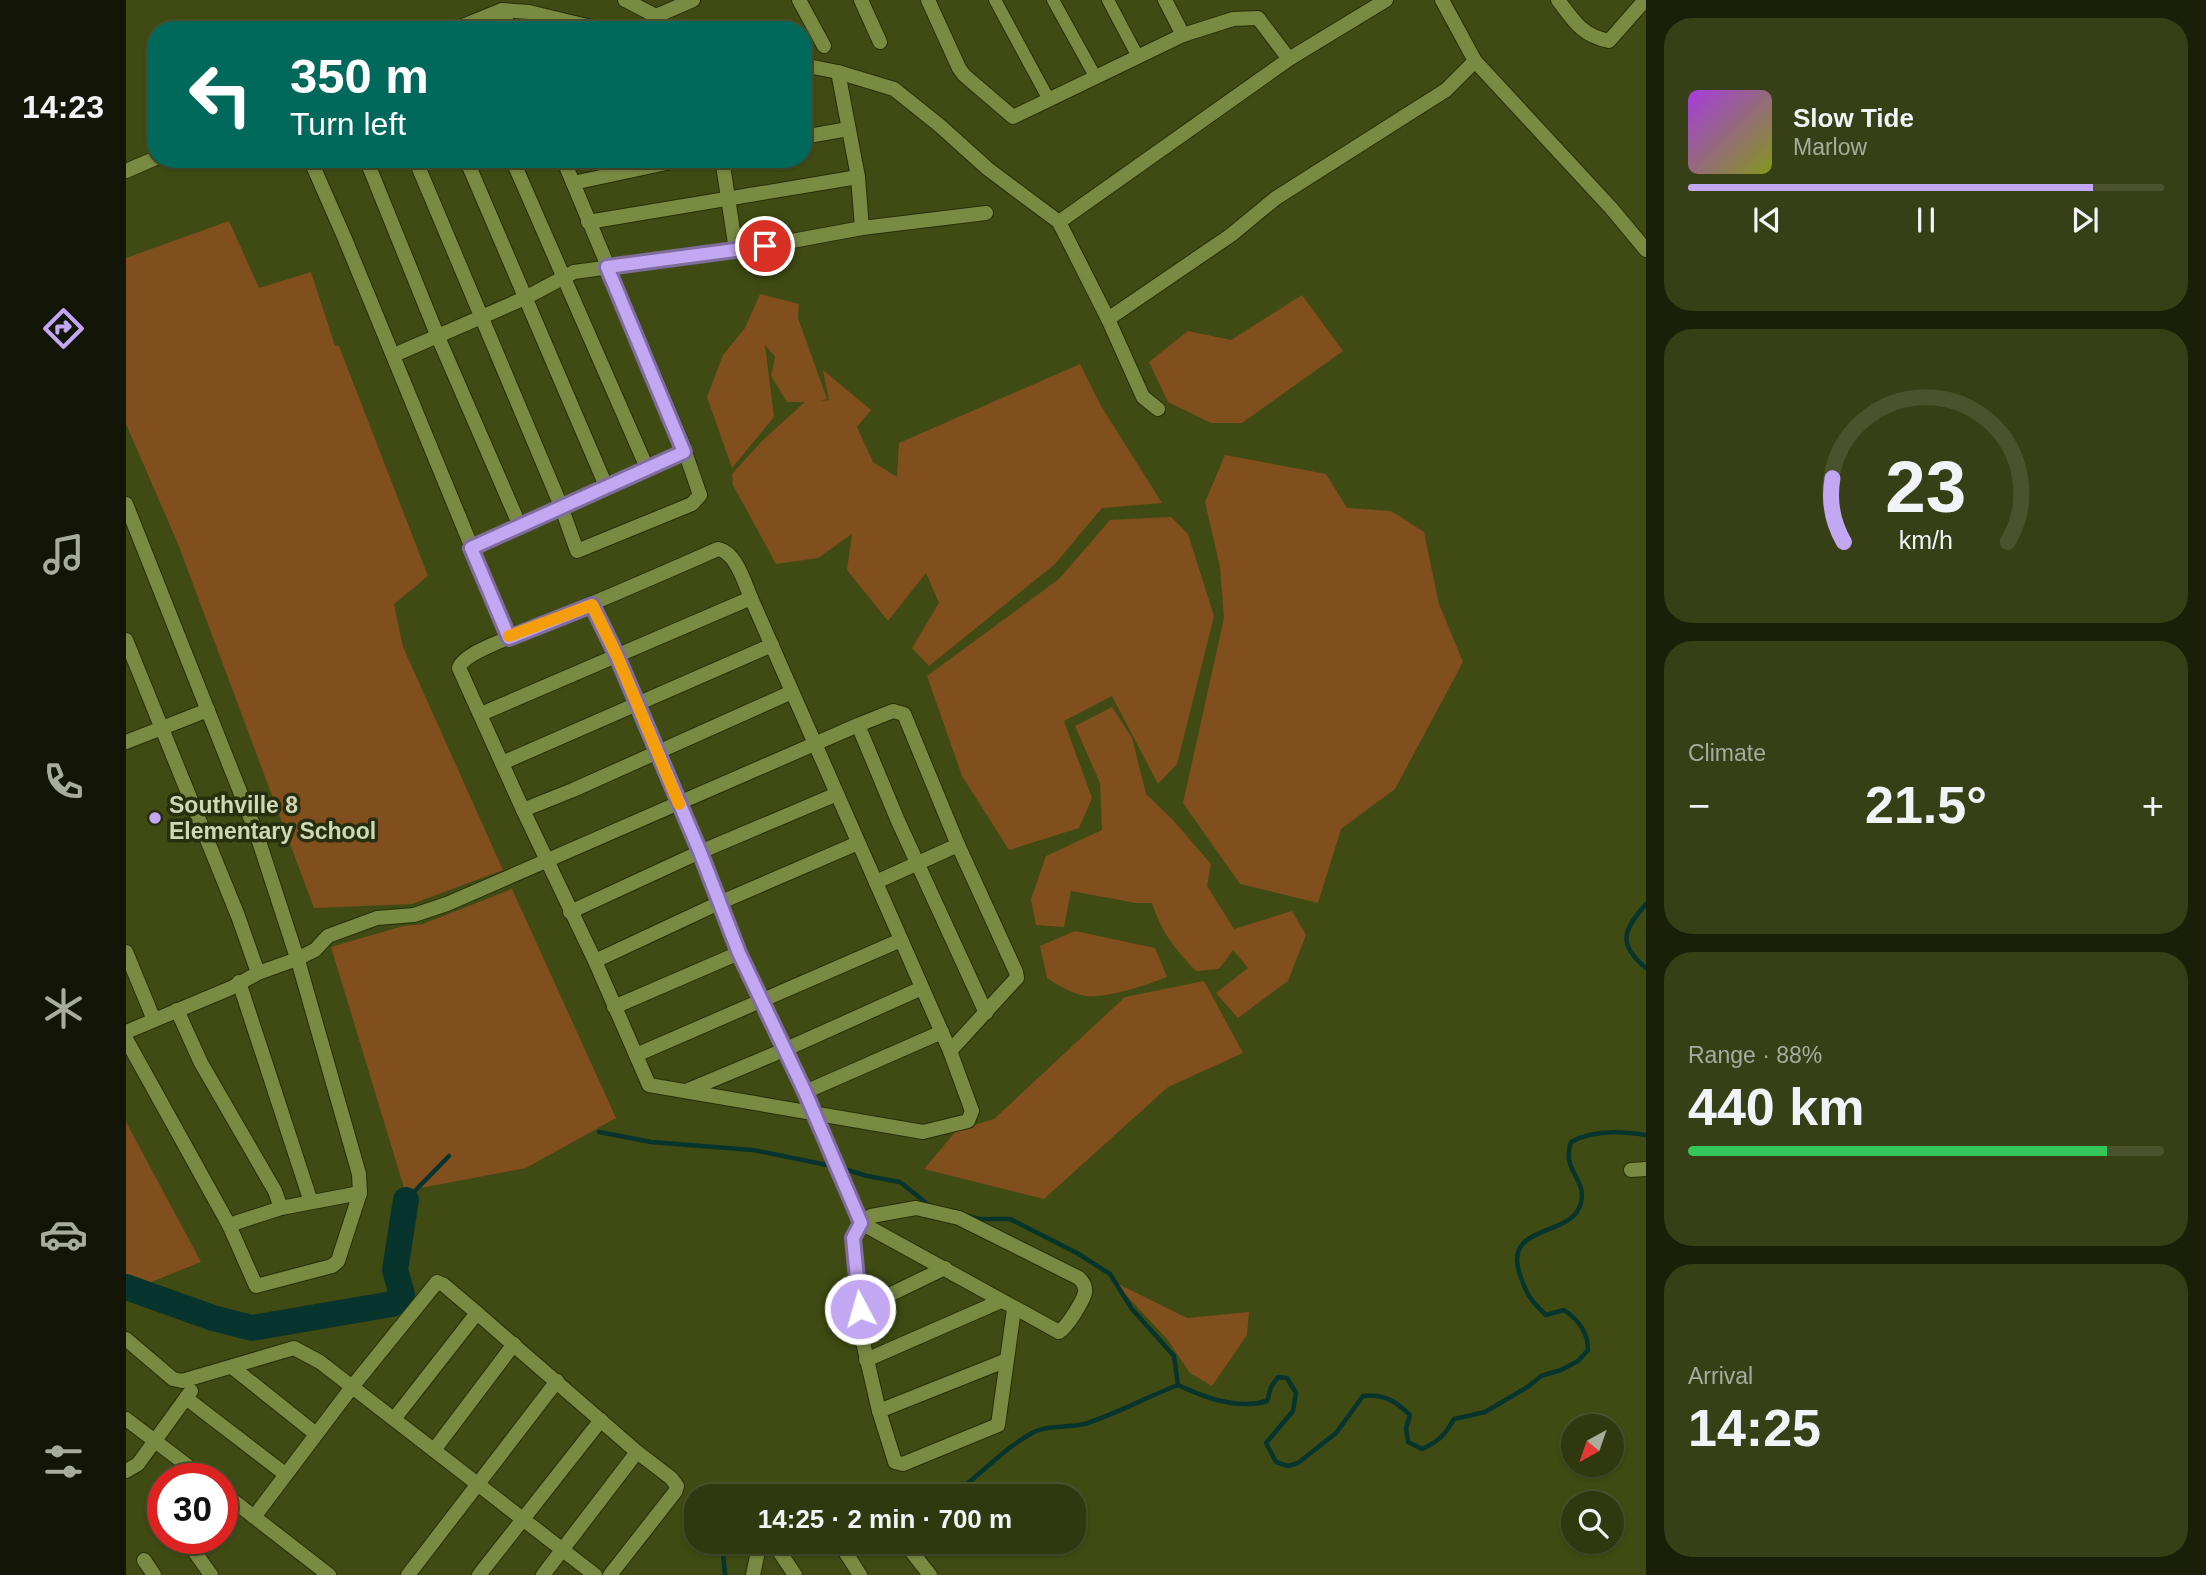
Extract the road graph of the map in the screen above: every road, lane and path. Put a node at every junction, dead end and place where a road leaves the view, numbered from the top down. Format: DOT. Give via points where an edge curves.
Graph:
graph roads {
  1 [pos="625,0"];
  2 [pos="693,0"];
  3 [pos="799,0"];
  4 [pos="861,0"];
  5 [pos="928,0"];
  6 [pos="995,0"];
  7 [pos="1053,0"];
  8 [pos="1108,0"];
  9 [pos="1165,0"];
  10 [pos="1385,0"];
  11 [pos="1442,0"];
  12 [pos="1558,0"];
  13 [pos="1645,0"];
  14 [pos="502,10"];
  15 [pos="656,16"];
  16 [pos="475,21"];
  17 [pos="506,21"];
  18 [pos="566,21"];
  19 [pos="652,21"];
  20 [pos="810,21"];
  21 [pos="812,24"];
  22 [pos="1183,35"];
  23 [pos="880,42"];
  24 [pos="824,46"];
  25 [pos="1137,55"];
  26 [pos="1289,59"];
  27 [pos="1475,61"];
  28 [pos="812,67"];
  29 [pos="838,72"];
  30 [pos="1095,76"];
  31 [pos="1048,99"];
  32 [pos="848,129"];
  33 [pos="812,135"];
  34 [pos="147,162"];
  35 [pos="314,168"];
  36 [pos="370,168"];
  37 [pos="419,168"];
  38 [pos="470,168"];
  39 [pos="516,168"];
  40 [pos="567,168"];
  41 [pos="643,168"];
  42 [pos="724,168"];
  43 [pos="126,171"];
  44 [pos="858,177"];
  45 [pos="573,183"];
  46 [pos="729,200"];
  47 [pos="986,213"];
  48 [pos="588,222"];
  49 [pos="1059,222"];
  50 [pos="862,228"];
  51 [pos="736,250"];
  52 [pos="1646,250"];
  53 [pos="607,267"];
  54 [pos="564,276"];
  55 [pos="525,298"];
  56 [pos="481,318"];
  57 [pos="1108,319"];
  58 [pos="438,337"];
  59 [pos="394,355"];
  60 [pos="1158,409"];
  61 [pos="684,452"];
  62 [pos="647,468"];
  63 [pos="606,486"];
  64 [pos="126,504"];
  65 [pos="561,506"];
  66 [pos="519,524"];
  67 [pos="471,548"];
  68 [pos="751,598"];
  69 [pos="592,605"];
  70 [pos="509,638"];
  71 [pos="126,640"];
  72 [pos="772,645"];
  73 [pos="617,656"];
  74 [pos="792,692"];
  75 [pos="636,704"];
  76 [pos="208,710"];
  77 [pos="481,714"];
  78 [pos="858,725"];
  79 [pos="162,728"];
  80 [pos="126,742"];
  81 [pos="815,744"];
  82 [pos="657,753"];
  83 [pos="502,763"];
  84 [pos="837,794"];
  85 [pos="679,803"];
  86 [pos="523,810"];
  87 [pos="858,843"];
  88 [pos="958,845"];
  89 [pos="700,852"];
  90 [pos="549,861"];
  91 [pos="918,864"];
  92 [pos="876,882"];
  93 [pos="719,903"];
  94 [pos="570,912"];
  95 [pos="901,940"];
  96 [pos="126,952"];
  97 [pos="739,953"];
  98 [pos="297,959"];
  99 [pos="594,961"];
  100 [pos="258,973"];
  101 [pos="239,982"];
  102 [pos="922,988"];
  103 [pos="760,1001"];
  104 [pos="614,1007"];
  105 [pos="177,1010"];
  106 [pos="986,1013"];
  107 [pos="154,1020"];
  108 [pos="126,1031"];
  109 [pos="942,1032"];
  110 [pos="126,1039"];
  111 [pos="784,1050"];
  112 [pos="950,1051"];
  113 [pos="636,1055"];
  114 [pos="684,1091"];
  115 [pos="805,1092"];
  116 [pos="813,1112"];
  117 [pos="1646,1169"];
  118 [pos="1631,1170"];
  119 [pos="359,1193"];
  120 [pos="311,1202"];
  121 [pos="281,1208"];
  122 [pos="861,1223"];
  123 [pos="229,1225"];
  124 [pos="945,1268"];
  125 [pos="1000,1301"];
  126 [pos="860,1309"];
  127 [pos="1014,1309"];
  128 [pos="477,1313"];
  129 [pos="126,1339"];
  130 [pos="514,1344"];
  131 [pos="866,1360"];
  132 [pos="1007,1360"];
  133 [pos="232,1367"];
  134 [pos="202,1376"];
  135 [pos="557,1381"];
  136 [pos="352,1387"];
  137 [pos="186,1398"];
  138 [pos="879,1411"];
  139 [pos="126,1419"];
  140 [pos="394,1419"];
  141 [pos="601,1420"];
  142 [pos="316,1434"];
  143 [pos="156,1441"];
  144 [pos="434,1450"];
  145 [pos="637,1452"];
  146 [pos="184,1463"];
  147 [pos="126,1471"];
  148 [pos="285,1474"];
  149 [pos="478,1484"];
  150 [pos="238,1504"];
  151 [pos="254,1517"];
  152 [pos="522,1518"];
  153 [pos="562,1550"];
  154 [pos="196,1554"];
  155 [pos="757,1554"];
  156 [pos="781,1554"];
  157 [pos="847,1554"];
  158 [pos="913,1554"];
  159 [pos="144,1560"];
  160 [pos="154,1575"];
  161 [pos="211,1575"];
  162 [pos="329,1575"];
  163 [pos="408,1575"];
  164 [pos="479,1575"];
  165 [pos="543,1575"];
  166 [pos="595,1575"];
  167 [pos="610,1575"];
  168 [pos="753,1575"];
  169 [pos="795,1575"];
  170 [pos="860,1575"];
  171 [pos="930,1575"];
  1 -- 15 [label="street"];
  2 -- 15 [label="street"];
  3 -- 20 [label="street"];
  4 -- 23 [label="street"];
  5 -- 31 [label="street" via="958,68 1013,117"];
  6 -- 31 [label="street"];
  7 -- 30 [label="street"];
  8 -- 25 [label="street"];
  9 -- 22 [label="street"];
  10 -- 26 [label="street"];
  11 -- 27 [label="street"];
  12 -- 13 [label="street" via="1581,30 1609,41"];
  14 -- 16 [label="street"];
  14 -- 17 [label="street"];
  14 -- 18 [label="street"];
  15 -- 19 [label="street"];
  21 -- 24 [label="street"];
  22 -- 25 [label="street"];
  22 -- 26 [label="street" via="1233,19 1258,18"];
  25 -- 30 [label="street"];
  26 -- 49 [label="street"];
  27 -- 52 [label="street"];
  27 -- 57 [label="street" via="1446,90 1276,198 1231,235"];
  28 -- 29 [label="street"];
  29 -- 32 [label="street"];
  29 -- 49 [label="street" via="894,89"];
  30 -- 31 [label="street"];
  32 -- 33 [label="street"];
  32 -- 44 [label="street"];
  34 -- 43 [label="street"];
  35 -- 59 [label="street"];
  36 -- 58 [label="street"];
  37 -- 56 [label="street"];
  38 -- 55 [label="street"];
  39 -- 54 [label="street"];
  40 -- 45 [label="street"];
  41 -- 45 [label="street"];
  42 -- 46 [label="street"];
  44 -- 46 [label="street"];
  44 -- 50 [label="street"];
  45 -- 48 [label="street"];
  46 -- 48 [label="street"];
  46 -- 51 [label="street"];
  47 -- 50 [label="street"];
  48 -- 53 [label="street"];
  49 -- 57 [label="street"];
  50 -- 51 [label="street"];
  51 -- 53 [label="street"];
  53 -- 54 [label="street"];
  53 -- 61 [label="street"];
  54 -- 55 [label="street"];
  54 -- 62 [label="street"];
  55 -- 56 [label="street"];
  55 -- 63 [label="street"];
  56 -- 58 [label="street"];
  56 -- 65 [label="street"];
  57 -- 60 [label="street" via="1143,397"];
  58 -- 59 [label="street"];
  58 -- 66 [label="street"];
  59 -- 67 [label="street"];
  61 -- 62 [label="street"];
  61 -- 65 [label="street" via="700,495 692,504 577,551"];
  62 -- 63 [label="street"];
  63 -- 65 [label="street"];
  64 -- 76 [label="street"];
  65 -- 66 [label="street"];
  66 -- 67 [label="street"];
  67 -- 70 [label="street"];
  68 -- 69 [label="street" via="730,555 718,549"];
  68 -- 72 [label="street"];
  68 -- 73 [label="street"];
  69 -- 70 [label="street"];
  69 -- 73 [label="street"];
  70 -- 77 [label="street" via="461,662 459,668"];
  71 -- 79 [label="street"];
  72 -- 74 [label="street"];
  72 -- 75 [label="street"];
  73 -- 75 [label="street"];
  73 -- 77 [label="street"];
  74 -- 81 [label="street"];
  74 -- 82 [label="street"];
  75 -- 82 [label="street"];
  75 -- 83 [label="street"];
  76 -- 79 [label="street"];
  76 -- 98 [label="street" via="256,832"];
  77 -- 83 [label="street"];
  78 -- 81 [label="street"];
  78 -- 88 [label="street" via="894,711 904,714"];
  78 -- 91 [label="street"];
  79 -- 80 [label="street"];
  79 -- 100 [label="street"];
  81 -- 84 [label="street"];
  81 -- 85 [label="street"];
  82 -- 85 [label="street"];
  82 -- 86 [label="street"];
  83 -- 86 [label="street"];
  84 -- 87 [label="street"];
  84 -- 89 [label="street"];
  85 -- 89 [label="street"];
  85 -- 90 [label="street"];
  86 -- 90 [label="street"];
  87 -- 92 [label="street"];
  87 -- 93 [label="street"];
  88 -- 91 [label="street"];
  88 -- 106 [label="street" via="1017,978"];
  89 -- 93 [label="street"];
  89 -- 94 [label="street"];
  90 -- 94 [label="street"];
  90 -- 98 [label="street" via="414,915 377,918 328,936"];
  91 -- 92 [label="street"];
  91 -- 106 [label="street"];
  92 -- 95 [label="street"];
  93 -- 97 [label="street"];
  93 -- 99 [label="street"];
  94 -- 99 [label="street"];
  95 -- 102 [label="street"];
  95 -- 103 [label="street"];
  96 -- 107 [label="street"];
  97 -- 103 [label="street"];
  97 -- 104 [label="street"];
  98 -- 100 [label="street"];
  98 -- 119 [label="street" via="359,1174"];
  99 -- 104 [label="street"];
  100 -- 101 [label="street"];
  101 -- 105 [label="street"];
  101 -- 120 [label="street"];
  102 -- 109 [label="street"];
  102 -- 111 [label="street"];
  103 -- 111 [label="street"];
  103 -- 113 [label="street"];
  104 -- 113 [label="street"];
  105 -- 107 [label="street"];
  105 -- 121 [label="street"];
  106 -- 112 [label="street"];
  107 -- 108 [label="street"];
  109 -- 112 [label="street"];
  109 -- 115 [label="street"];
  110 -- 123 [label="street"];
  111 -- 114 [label="street"];
  111 -- 115 [label="street"];
  112 -- 116 [label="street" via="972,1111 968,1121 923,1132"];
  113 -- 114 [label="street" via="649,1085"];
  114 -- 116 [label="street"];
  115 -- 116 [label="street"];
  116 -- 122 [label="street"];
  117 -- 118 [label="street"];
  119 -- 120 [label="street"];
  119 -- 123 [label="street" via="338,1261 256,1286"];
  120 -- 121 [label="street"];
  121 -- 123 [label="street"];
  122 -- 124 [label="street"];
  122 -- 126 [label="street" via="853,1238"];
  122 -- 127 [label="street" via="871,1216 916,1208 959,1218 1085,1285 1085,1293 1059,1332"];
  124 -- 125 [label="street"];
  124 -- 126 [label="street"];
  125 -- 127 [label="street"];
  125 -- 131 [label="street"];
  126 -- 131 [label="street"];
  127 -- 132 [label="street"];
  128 -- 130 [label="street"];
  128 -- 136 [label="street" via="437,1282"];
  128 -- 140 [label="street"];
  129 -- 134 [label="street" via="173,1379"];
  130 -- 135 [label="street"];
  130 -- 144 [label="street"];
  131 -- 138 [label="street"];
  132 -- 138 [label="street"];
  132 -- 138 [label="street" via="998,1425 903,1464 895,1462"];
  133 -- 134 [label="street"];
  133 -- 136 [label="street" via="294,1348"];
  133 -- 142 [label="street"];
  134 -- 137 [label="street"];
  135 -- 141 [label="street"];
  135 -- 149 [label="street"];
  136 -- 140 [label="street"];
  136 -- 142 [label="street"];
  137 -- 143 [label="street"];
  137 -- 148 [label="street"];
  139 -- 143 [label="street"];
  140 -- 144 [label="street"];
  141 -- 145 [label="street"];
  141 -- 152 [label="street"];
  142 -- 148 [label="street"];
  143 -- 146 [label="street"];
  143 -- 147 [label="street" via="138,1464"];
  144 -- 149 [label="street"];
  145 -- 153 [label="street"];
  145 -- 167 [label="street" via="677,1486"];
  148 -- 151 [label="street"];
  149 -- 152 [label="street"];
  149 -- 163 [label="street"];
  150 -- 151 [label="street"];
  151 -- 162 [label="street"];
  152 -- 153 [label="street"];
  152 -- 164 [label="street"];
  153 -- 165 [label="street"];
  153 -- 166 [label="street"];
  154 -- 161 [label="street"];
  155 -- 168 [label="street"];
  156 -- 169 [label="street"];
  157 -- 170 [label="street"];
  158 -- 171 [label="street"];
  159 -- 160 [label="street"];
}
